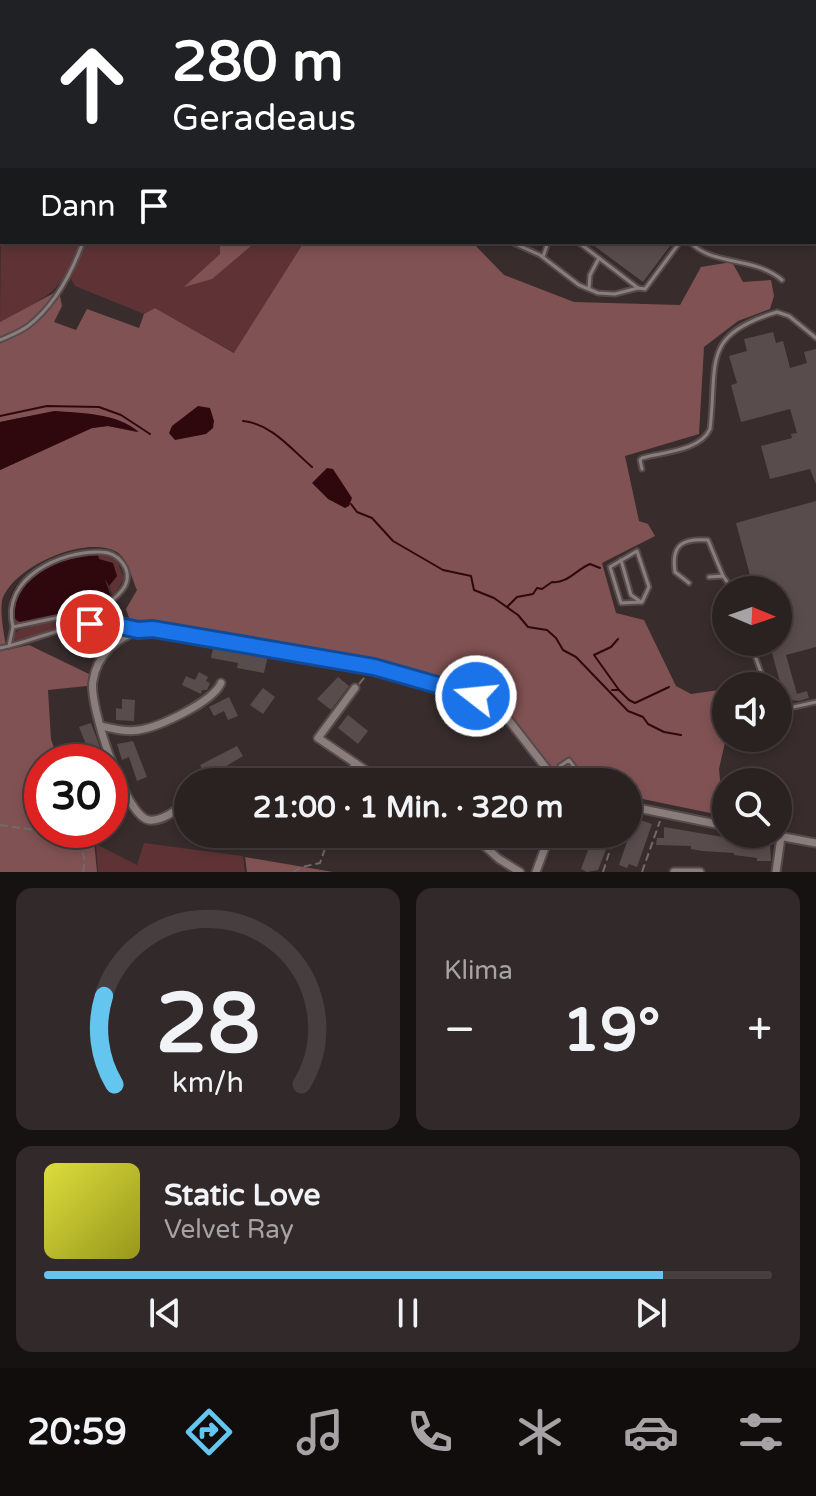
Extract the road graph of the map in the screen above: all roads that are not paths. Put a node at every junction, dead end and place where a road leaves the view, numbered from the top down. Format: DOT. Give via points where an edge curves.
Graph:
graph roads {
  1 [pos="82,244"];
  2 [pos="515,244"];
  3 [pos="547,244"];
  4 [pos="581,244"];
  5 [pos="679,244"];
  6 [pos="692,244"];
  7 [pos="543,258"];
  8 [pos="599,258"];
  9 [pos="782,280"];
  10 [pos="638,288"];
  11 [pos="589,290"];
  12 [pos="816,338"];
  13 [pos="0,340"];
  14 [pos="642,469"];
  15 [pos="621,560"];
  16 [pos="723,576"];
  17 [pos="709,577"];
  18 [pos="712,577"];
  19 [pos="15,582"];
  20 [pos="689,583"];
  21 [pos="642,602"];
  22 [pos="103,608"];
  23 [pos="5,611"];
  24 [pos="107,623"];
  25 [pos="13,627"];
  26 [pos="138,630"];
  27 [pos="9,646"];
  28 [pos="0,648"];
  29 [pos="221,683"];
  30 [pos="355,688"];
  31 [pos="816,702"];
  32 [pos="792,707"];
  33 [pos="101,726"];
  34 [pos="355,763"];
  35 [pos="353,768"];
  36 [pos="362,768"];
  37 [pos="545,768"];
  38 [pos="560,768"];
  39 [pos="575,768"];
  40 [pos="642,808"];
  41 [pos="174,810"];
  42 [pos="712,823"];
  43 [pos="792,839"];
  44 [pos="816,843"];
  45 [pos="487,848"];
  46 [pos="545,848"];
  47 [pos="779,848"];
  48 [pos="520,872"];
  49 [pos="536,872"];
  50 [pos="674,872"];
  51 [pos="700,872"];
  52 [pos="776,872"];
  1 -- 13 [label="lane" via="59,291 27,326"];
  2 -- 7 [label="lane"];
  3 -- 7 [label="lane"];
  4 -- 8 [label="lane"];
  5 -- 10 [label="lane" via="645,289"];
  6 -- 9 [label="lane" via="700,251 770,269"];
  7 -- 11 [label="lane"];
  8 -- 10 [label="lane"];
  8 -- 11 [label="lane"];
  10 -- 11 [label="lane" via="604,295"];
  12 -- 14 [label="lane" via="777,312 737,328 716,352 707,437 642,458"];
  15 -- 21 [label="lane" via="631,595"];
  15 -- 21 [label="lane" via="610,567 621,603"];
  15 -- 21 [label="lane" via="637,551 649,587"];
  16 -- 20 [label="lane" via="708,540 696,539 683,543 673,558 675,572"];
  17 -- 18 [label="lane"];
  19 -- 22 [label="lane" via="57,559 112,554 123,563 127,577 120,593"];
  22 -- 24 [label="lane"];
  22 -- 25 [label="lane"];
  23 -- 25 [label="lane"];
  24 -- 26 [label="lane"];
  24 -- 27 [label="lane"];
  25 -- 27 [label="lane"];
  26 -- 33 [label="street" via="112,645 95,674 92,696"];
  26 -- 37 [label="street" via="374,667 485,700 507,718"];
  27 -- 28 [label="lane"];
  29 -- 33 [label="street" via="211,698 152,727 121,731"];
  30 -- 34 [label="street" via="318,738"];
  31 -- 32 [label="lane"];
  33 -- 41 [label="street" via="124,794 136,813 149,820"];
  34 -- 35 [label="street"];
  34 -- 36 [label="street"];
  38 -- 39 [label="lane" via="569,760"];
  40 -- 42 [label="street"];
  43 -- 44 [label="street"];
  45 -- 48 [label="street"];
  46 -- 49 [label="street"];
  47 -- 52 [label="street"];
  50 -- 51 [label="street"];
}
